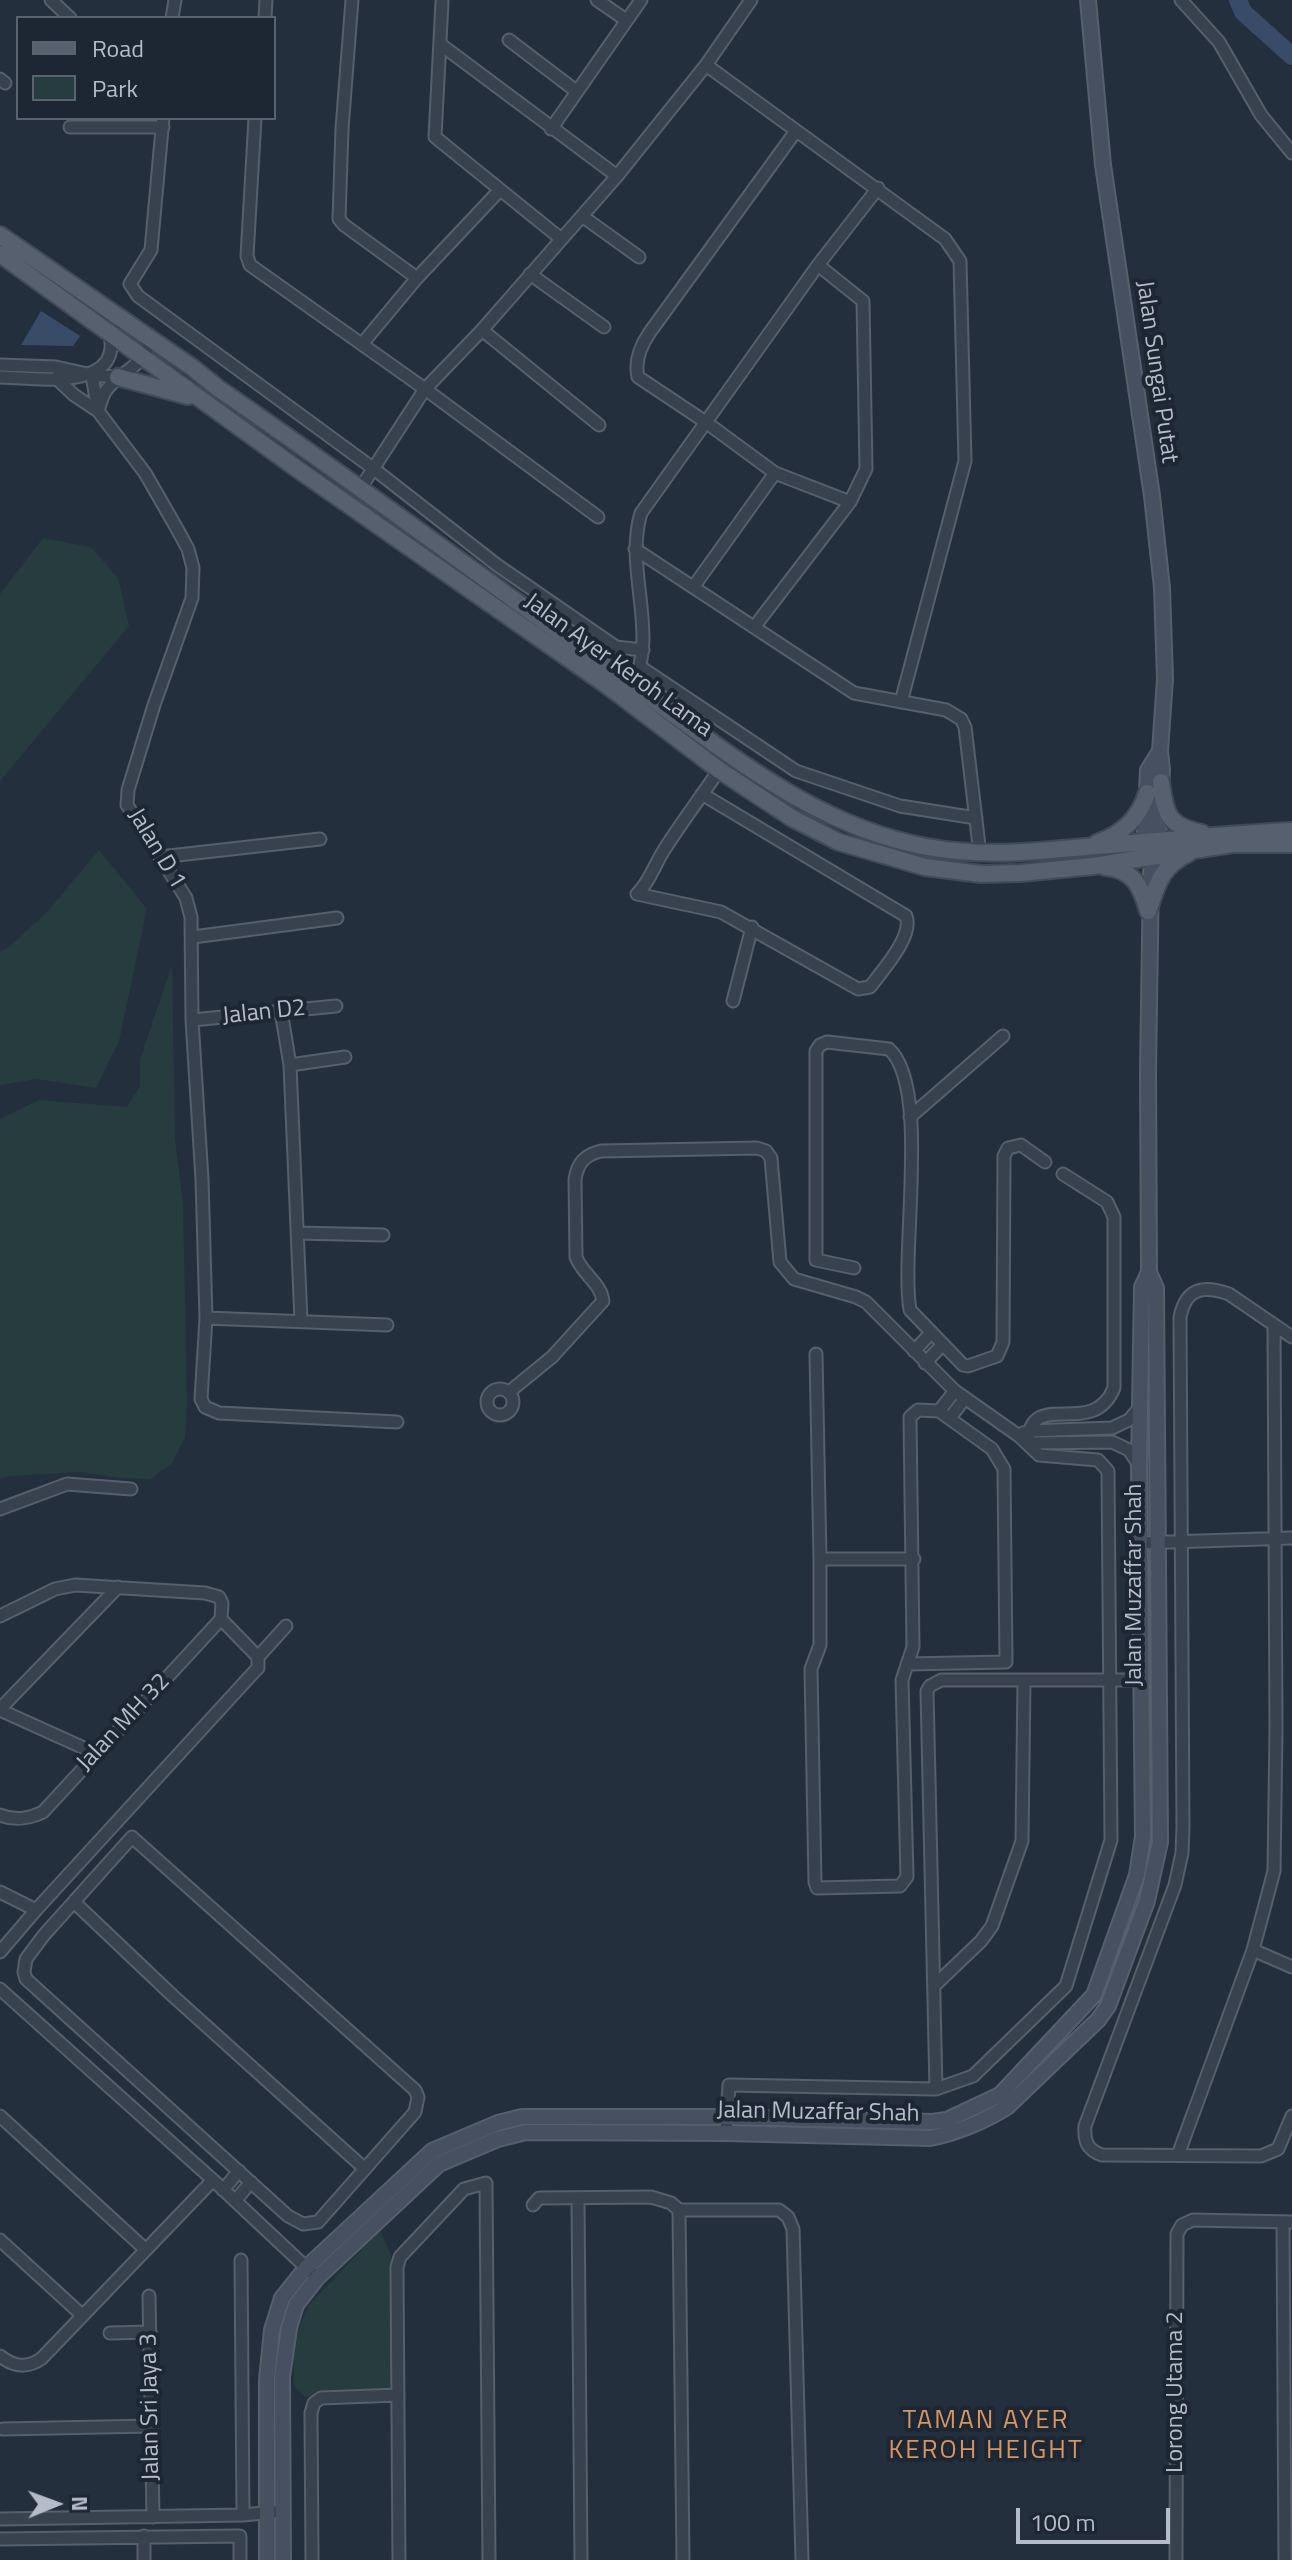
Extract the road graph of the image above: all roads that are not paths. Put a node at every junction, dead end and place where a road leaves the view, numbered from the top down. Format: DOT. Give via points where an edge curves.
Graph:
graph roads {
  1 [pos="51,0"];
  2 [pos="352,0"];
  3 [pos="597,0"];
  4 [pos="641,0"];
  5 [pos="751,0"];
  6 [pos="1088,0"];
  7 [pos="1181,0"];
  8 [pos="442,2"];
  9 [pos="68,16"];
  10 [pos="626,20"];
  11 [pos="509,40"];
  12 [pos="440,44"];
  13 [pos="706,65"];
  14 [pos="576,91"];
  15 [pos="255,120"];
  16 [pos="163,122"];
  17 [pos="70,127"];
  18 [pos="551,129"];
  19 [pos="796,131"];
  20 [pos="1292,153"];
  21 [pos="617,176"];
  22 [pos="878,188"];
  23 [pos="499,191"];
  24 [pos="582,216"];
  25 [pos="0,235"];
  26 [pos="560,238"];
  27 [pos="0,254"];
  28 [pos="639,257"];
  29 [pos="818,265"];
  30 [pos="530,274"];
  31 [pos="417,278"];
  32 [pos="604,327"];
  33 [pos="482,330"];
  34 [pos="110,335"];
  35 [pos="144,336"];
  36 [pos="362,344"];
  37 [pos="143,358"];
  38 [pos="0,365"];
  39 [pos="92,375"];
  40 [pos="0,377"];
  41 [pos="118,377"];
  42 [pos="56,378"];
  43 [pos="425,389"];
  44 [pos="201,400"];
  45 [pos="98,411"];
  46 [pos="707,423"];
  47 [pos="599,425"];
  48 [pos="296,468"];
  49 [pos="374,469"];
  50 [pos="775,473"];
  51 [pos="360,489"];
  52 [pos="850,502"];
  53 [pos="598,517"];
  54 [pos="399,539"];
  55 [pos="635,549"];
  56 [pos="694,586"];
  57 [pos="755,626"];
  58 [pos="643,650"];
  59 [pos="642,668"];
  60 [pos="633,685"];
  61 [pos="901,702"];
  62 [pos="1160,751"];
  63 [pos="719,770"];
  64 [pos="1161,782"];
  65 [pos="1147,793"];
  66 [pos="702,794"];
  67 [pos="976,818"];
  68 [pos="1292,831"];
  69 [pos="658,832"];
  70 [pos="320,839"];
  71 [pos="671,839"];
  72 [pos="1211,841"];
  73 [pos="1292,844"];
  74 [pos="1084,848"];
  75 [pos="980,854"];
  76 [pos="1151,854"];
  77 [pos="160,857"];
  78 [pos="1093,866"];
  79 [pos="1150,911"];
  80 [pos="337,918"];
  81 [pos="752,927"];
  82 [pos="193,937"];
  83 [pos="733,1001"];
  84 [pos="336,1006"];
  85 [pos="281,1011"];
  86 [pos="192,1020"];
  87 [pos="1003,1036"];
  88 [pos="345,1057"];
  89 [pos="290,1065"];
  90 [pos="910,1117"];
  91 [pos="1045,1162"];
  92 [pos="1063,1174"];
  93 [pos="298,1233"];
  94 [pos="383,1235"];
  95 [pos="854,1268"];
  96 [pos="1149,1272"];
  97 [pos="206,1318"];
  98 [pos="301,1321"];
  99 [pos="387,1325"];
  100 [pos="1274,1325"];
  101 [pos="931,1333"];
  102 [pos="1292,1337"];
  103 [pos="943,1344"];
  104 [pos="914,1351"];
  105 [pos="816,1354"];
  106 [pos="925,1363"];
  107 [pos="509,1392"];
  108 [pos="960,1394"];
  109 [pos="1140,1407"];
  110 [pos="939,1411"];
  111 [pos="950,1418"];
  112 [pos="397,1422"];
  113 [pos="1025,1436"];
  114 [pos="1139,1465"];
  115 [pos="131,1489"];
  116 [pos="0,1509"];
  117 [pos="1292,1538"];
  118 [pos="1276,1539"];
  119 [pos="1139,1543"];
  120 [pos="1156,1543"];
  121 [pos="1181,1543"];
  122 [pos="820,1559"];
  123 [pos="914,1559"];
  124 [pos="118,1587"];
  125 [pos="0,1616"];
  126 [pos="221,1619"];
  127 [pos="286,1626"];
  128 [pos="258,1657"];
  129 [pos="907,1664"];
  130 [pos="1024,1680"];
  131 [pos="1111,1680"];
  132 [pos="1140,1680"];
  133 [pos="0,1710"];
  134 [pos="95,1753"];
  135 [pos="0,1815"];
  136 [pos="0,1892"];
  137 [pos="74,1902"];
  138 [pos="36,1910"];
  139 [pos="1253,1950"];
  140 [pos="0,1952"];
  141 [pos="1292,1967"];
  142 [pos="934,1986"];
  143 [pos="0,1989"];
  144 [pos="936,2089"];
  145 [pos="0,2116"];
  146 [pos="1292,2116"];
  147 [pos="727,2117"];
  148 [pos="726,2133"];
  149 [pos="1178,2155"];
  150 [pos="365,2169"];
  151 [pos="239,2171"];
  152 [pos="213,2180"];
  153 [pos="251,2182"];
  154 [pos="223,2190"];
  155 [pos="578,2198"];
  156 [pos="235,2201"];
  157 [pos="533,2205"];
  158 [pos="679,2210"];
  159 [pos="1288,2222"];
  160 [pos="0,2240"];
  161 [pos="146,2250"];
  162 [pos="241,2260"];
  163 [pos="312,2273"];
  164 [pos="149,2296"];
  165 [pos="82,2315"];
  166 [pos="150,2332"];
  167 [pos="110,2333"];
  168 [pos="0,2356"];
  169 [pos="398,2395"];
  170 [pos="151,2426"];
  171 [pos="3,2429"];
  172 [pos="283,2511"];
  173 [pos="266,2513"];
  174 [pos="243,2515"];
  175 [pos="153,2517"];
  176 [pos="0,2519"];
  177 [pos="1288,2532"];
  178 [pos="144,2536"];
  179 [pos="0,2539"];
  180 [pos="144,2560"];
  181 [pos="240,2560"];
  182 [pos="267,2560"];
  183 [pos="283,2560"];
  184 [pos="312,2560"];
  185 [pos="399,2560"];
  186 [pos="489,2560"];
  187 [pos="581,2560"];
  188 [pos="683,2560"];
  189 [pos="802,2560"];
  190 [pos="1176,2560"];
  191 [pos="1285,2560"];
  1 -- 9 [label="street"];
  2 -- 31 [label="street" via="339,219"];
  3 -- 10 [label="street"];
  4 -- 10 [label="street"];
  5 -- 13 [label="street"];
  6 -- 62 [label="main road, Jalan Sungai Putat" via="1103,165 1160,575 1165,679"];
  7 -- 20 [label="street" via="1219,42 1261,115"];
  8 -- 12 [label="street"];
  10 -- 14 [label="street"];
  11 -- 14 [label="street"];
  12 -- 18 [label="street"];
  12 -- 23 [label="street" via="435,137"];
  13 -- 19 [label="street"];
  13 -- 21 [label="street"];
  14 -- 18 [label="street"];
  15 -- 36 [label="street" via="248,262"];
  16 -- 17 [label="street"];
  16 -- 49 [label="street" via="151,250 132,279 134,291"];
  18 -- 21 [label="street"];
  19 -- 22 [label="street"];
  19 -- 46 [label="street" via="640,350 638,377"];
  21 -- 24 [label="street"];
  22 -- 29 [label="street"];
  22 -- 61 [label="street" via="945,239 960,261 963,277 965,461"];
  23 -- 26 [label="street"];
  23 -- 31 [label="street"];
  24 -- 26 [label="street"];
  24 -- 28 [label="street"];
  25 -- 35 [label="main road, Jalan Ayer Keroh Lama"];
  26 -- 30 [label="street"];
  27 -- 34 [label="main road, Jalan Ayer Keroh Lama"];
  29 -- 46 [label="street"];
  29 -- 52 [label="street" via="863,301 866,469"];
  30 -- 32 [label="street"];
  30 -- 33 [label="street"];
  31 -- 36 [label="street"];
  33 -- 43 [label="street"];
  33 -- 47 [label="street"];
  34 -- 37 [label="main road, Jalan Ayer Keroh Lama"];
  34 -- 39 [label="street" via="110,355"];
  35 -- 37 [label="street" via="148,342"];
  35 -- 51 [label="main road, Jalan Ayer Keroh Lama"];
  36 -- 43 [label="street"];
  37 -- 41 [label="street"];
  37 -- 44 [label="main road, Jalan Ayer Keroh Lama"];
  38 -- 39 [label="street" via="56,367"];
  39 -- 41 [label="street"];
  39 -- 42 [label="street"];
  39 -- 45 [label="street, Jalan D 1"];
  40 -- 42 [label="street"];
  41 -- 44 [label="main road"];
  41 -- 45 [label="street"];
  42 -- 45 [label="street"];
  43 -- 49 [label="street"];
  43 -- 53 [label="street"];
  44 -- 48 [label="main road, Jalan Ayer Keroh Lama"];
  45 -- 77 [label="street, Jalan D 1" via="145,473 193,568 192,598 127,797 130,812"];
  46 -- 50 [label="street"];
  46 -- 55 [label="street" via="641,513"];
  48 -- 51 [label="main road" via="308,469 338,489"];
  48 -- 54 [label="main road, Jalan Ayer Keroh Lama"];
  49 -- 51 [label="street"];
  49 -- 58 [label="street" via="497,565 616,647"];
  50 -- 52 [label="street"];
  50 -- 56 [label="street"];
  51 -- 54 [label="main road" via="361,504"];
  51 -- 60 [label="main road, Jalan Ayer Keroh Lama"];
  52 -- 57 [label="street"];
  54 -- 63 [label="main road, Jalan Ayer Keroh Lama"];
  55 -- 56 [label="street"];
  55 -- 58 [label="street"];
  56 -- 57 [label="street"];
  57 -- 61 [label="street" via="854,693"];
  58 -- 59 [label="street"];
  59 -- 60 [label="street"];
  59 -- 67 [label="street" via="796,771 900,806"];
  60 -- 75 [label="main road, Jalan Ayer Keroh Lama" via="739,761 834,819 925,847"];
  61 -- 67 [label="street" via="946,710 961,719"];
  62 -- 64 [label="main road, Jalan Sungai Putat"];
  62 -- 65 [label="main road, Jalan Sungai Putat" via="1148,770"];
  63 -- 66 [label="street"];
  63 -- 78 [label="main road, Jalan Ayer Keroh Lama" via="839,842 925,867 981,874"];
  64 -- 72 [label="main road" via="1171,820"];
  64 -- 76 [label="main road, Jalan Sungai Putat"];
  65 -- 74 [label="main road" via="1130,824"];
  65 -- 76 [label="main road, Jalan Sungai Putat"];
  66 -- 71 [label="street"];
  66 -- 81 [label="street" via="909,922 890,962 862,990"];
  67 -- 75 [label="street"];
  68 -- 72 [label="main road, Jalan Ayer Keroh Lama"];
  69 -- 71 [label="street"];
  70 -- 77 [label="street"];
  71 -- 81 [label="street" via="642,892 721,912"];
  72 -- 73 [label="main road, Jalan Ayer Keroh Lama"];
  72 -- 76 [label="main road, Jalan Ayer Keroh Lama"];
  72 -- 79 [label="main road" via="1167,867"];
  74 -- 75 [label="main road, Jalan Ayer Keroh Lama"];
  74 -- 76 [label="main road, Jalan Ayer Keroh Lama"];
  76 -- 78 [label="main road, Jalan Ayer Keroh Lama"];
  76 -- 79 [label="main road, Jalan Muzaffar Shah"];
  77 -- 82 [label="street, Jalan D 1" via="186,898"];
  78 -- 79 [label="main road" via="1129,873"];
  79 -- 96 [label="main road, Jalan Muzaffar Shah"];
  80 -- 82 [label="street"];
  81 -- 83 [label="street"];
  82 -- 86 [label="street, Jalan D 1"];
  84 -- 85 [label="street, Jalan D2"];
  85 -- 86 [label="street, Jalan D2"];
  85 -- 89 [label="street"];
  86 -- 97 [label="street, Jalan D 1"];
  87 -- 90 [label="street"];
  88 -- 89 [label="street"];
  89 -- 93 [label="street"];
  90 -- 95 [label="street" via="905,1075 889,1049 820,1045 816,1260"];
  90 -- 101 [label="street" via="909,1302 913,1316"];
  91 -- 103 [label="street" via="1021,1145 1008,1148 1004,1156 1000,1349 991,1359 968,1366"];
  92 -- 113 [label="street" via="1107,1202 1114,1217 1114,1388 1095,1411 1041,1415"];
  93 -- 94 [label="street"];
  93 -- 98 [label="street"];
  96 -- 109 [label="main road, Jalan Muzaffar Shah" via="1142,1287"];
  96 -- 120 [label="main road, Jalan Muzaffar Shah" via="1156,1288"];
  97 -- 98 [label="street"];
  97 -- 112 [label="street, Jalan D 1" via="201,1399 205,1407 219,1413"];
  98 -- 99 [label="street"];
  100 -- 102 [label="street"];
  100 -- 118 [label="street"];
  100 -- 121 [label="street" via="1218,1291 1195,1292 1182,1305"];
  101 -- 103 [label="street"];
  101 -- 104 [label="street"];
  103 -- 106 [label="street"];
  104 -- 106 [label="street"];
  104 -- 107 [label="street" via="866,1302 786,1272 780,1262 771,1158 766,1151 601,1151 589,1154 577,1167 575,1200 576,1257 603,1301 552,1357"];
  105 -- 122 [label="street"];
  106 -- 108 [label="street"];
  108 -- 110 [label="street"];
  108 -- 111 [label="street"];
  108 -- 113 [label="street"];
  109 -- 113 [label="street" via="1112,1428"];
  109 -- 114 [label="main road, Jalan Muzaffar Shah"];
  110 -- 111 [label="street"];
  110 -- 123 [label="street" via="918,1410 910,1417"];
  111 -- 129 [label="street" via="992,1449 1004,1469 1006,1662"];
  113 -- 114 [label="street" via="1112,1442 1129,1450"];
  113 -- 131 [label="street" via="1044,1457 1098,1460 1108,1471"];
  114 -- 119 [label="main road, Jalan Muzaffar Shah"];
  115 -- 116 [label="street" via="67,1484"];
  117 -- 118 [label="street"];
  118 -- 121 [label="street"];
  118 -- 139 [label="street" via="1275,1855"];
  119 -- 120 [label="street"];
  119 -- 132 [label="main road, Jalan Muzaffar Shah"];
  120 -- 121 [label="street"];
  120 -- 148 [label="main road, Jalan Muzaffar Shah" via="1160,1842 1147,1901 1098,2020 1007,2107 945,2135"];
  121 -- 149 [label="street" via="1182,1853 1084,2136 1086,2145 1102,2155"];
  122 -- 123 [label="street"];
  122 -- 129 [label="street" via="820,1645 811,1669 817,1888 905,1883 902,1680"];
  123 -- 129 [label="street" via="913,1647"];
  124 -- 125 [label="street" via="66,1586"];
  124 -- 126 [label="street" via="219,1597"];
  124 -- 133 [label="street"];
  126 -- 128 [label="street"];
  126 -- 134 [label="street, Jalan MH 32"];
  127 -- 128 [label="street"];
  128 -- 138 [label="street" via="258,1668"];
  130 -- 131 [label="street"];
  130 -- 142 [label="street" via="1022,1841 992,1926"];
  130 -- 142 [label="street" via="941,1680 925,1697"];
  131 -- 132 [label="street"];
  131 -- 144 [label="street" via="1111,1840 1066,1986 973,2076"];
  132 -- 147 [label="main road, Jalan Muzaffar Shah" via="1143,1836 1137,1875 1094,1995 1000,2095 932,2122"];
  133 -- 134 [label="street"];
  134 -- 135 [label="street, Jalan MH 32" via="43,1812 16,1819"];
  136 -- 138 [label="street"];
  137 -- 150 [label="street"];
  137 -- 150 [label="street" via="132,1837 411,2084 418,2097 415,2112"];
  137 -- 151 [label="street" via="26,1959 26,1979"];
  138 -- 140 [label="street"];
  139 -- 141 [label="street"];
  139 -- 149 [label="street"];
  142 -- 144 [label="street"];
  143 -- 152 [label="street"];
  144 -- 147 [label="street" via="729,2085"];
  145 -- 161 [label="street"];
  146 -- 149 [label="street" via="1282,2143 1271,2154"];
  147 -- 148 [label="street"];
  147 -- 163 [label="main road, Jalan Muzaffar Shah" via="548,2116 498,2123 432,2151"];
  148 -- 163 [label="main road, Jalan Muzaffar Shah" via="544,2132 498,2139 439,2164"];
  150 -- 153 [label="street" via="324,2217 311,2224 288,2216"];
  151 -- 153 [label="street"];
  151 -- 154 [label="street"];
  152 -- 154 [label="street"];
  152 -- 161 [label="street"];
  153 -- 156 [label="street"];
  154 -- 156 [label="street"];
  155 -- 157 [label="street" via="539,2198"];
  155 -- 158 [label="street" via="661,2198"];
  155 -- 187 [label="street"];
  156 -- 163 [label="street"];
  158 -- 188 [label="street"];
  158 -- 189 [label="street" via="779,2210 793,2229"];
  159 -- 177 [label="street"];
  159 -- 190 [label="street, Lorong Utama 2" via="1193,2220 1177,2234"];
  160 -- 165 [label="street"];
  161 -- 165 [label="street"];
  162 -- 174 [label="street"];
  163 -- 172 [label="main road, Jalan Muzaffar Shah" via="289,2328 282,2377"];
  163 -- 173 [label="main road, Jalan Muzaffar Shah" via="282,2298 272,2330"];
  164 -- 166 [label="street, Jalan Sri Jaya 3"];
  165 -- 168 [label="street" via="35,2363 19,2366"];
  166 -- 167 [label="street"];
  166 -- 170 [label="street, Jalan Sri Jaya 3"];
  169 -- 184 [label="street" via="321,2398 314,2403"];
  169 -- 185 [label="street"];
  169 -- 186 [label="street" via="400,2257 464,2189 486,2183"];
  170 -- 171 [label="street"];
  170 -- 175 [label="street, Jalan Sri Jaya 3"];
  172 -- 173 [label="street"];
  172 -- 183 [label="main road, Jalan Muzaffar Shah"];
  173 -- 174 [label="street"];
  173 -- 182 [label="main road, Jalan Muzaffar Shah"];
  174 -- 175 [label="street"];
  175 -- 176 [label="street"];
  177 -- 191 [label="street"];
  178 -- 179 [label="street"];
  178 -- 180 [label="street"];
  178 -- 181 [label="street" via="240,2536"];
}
